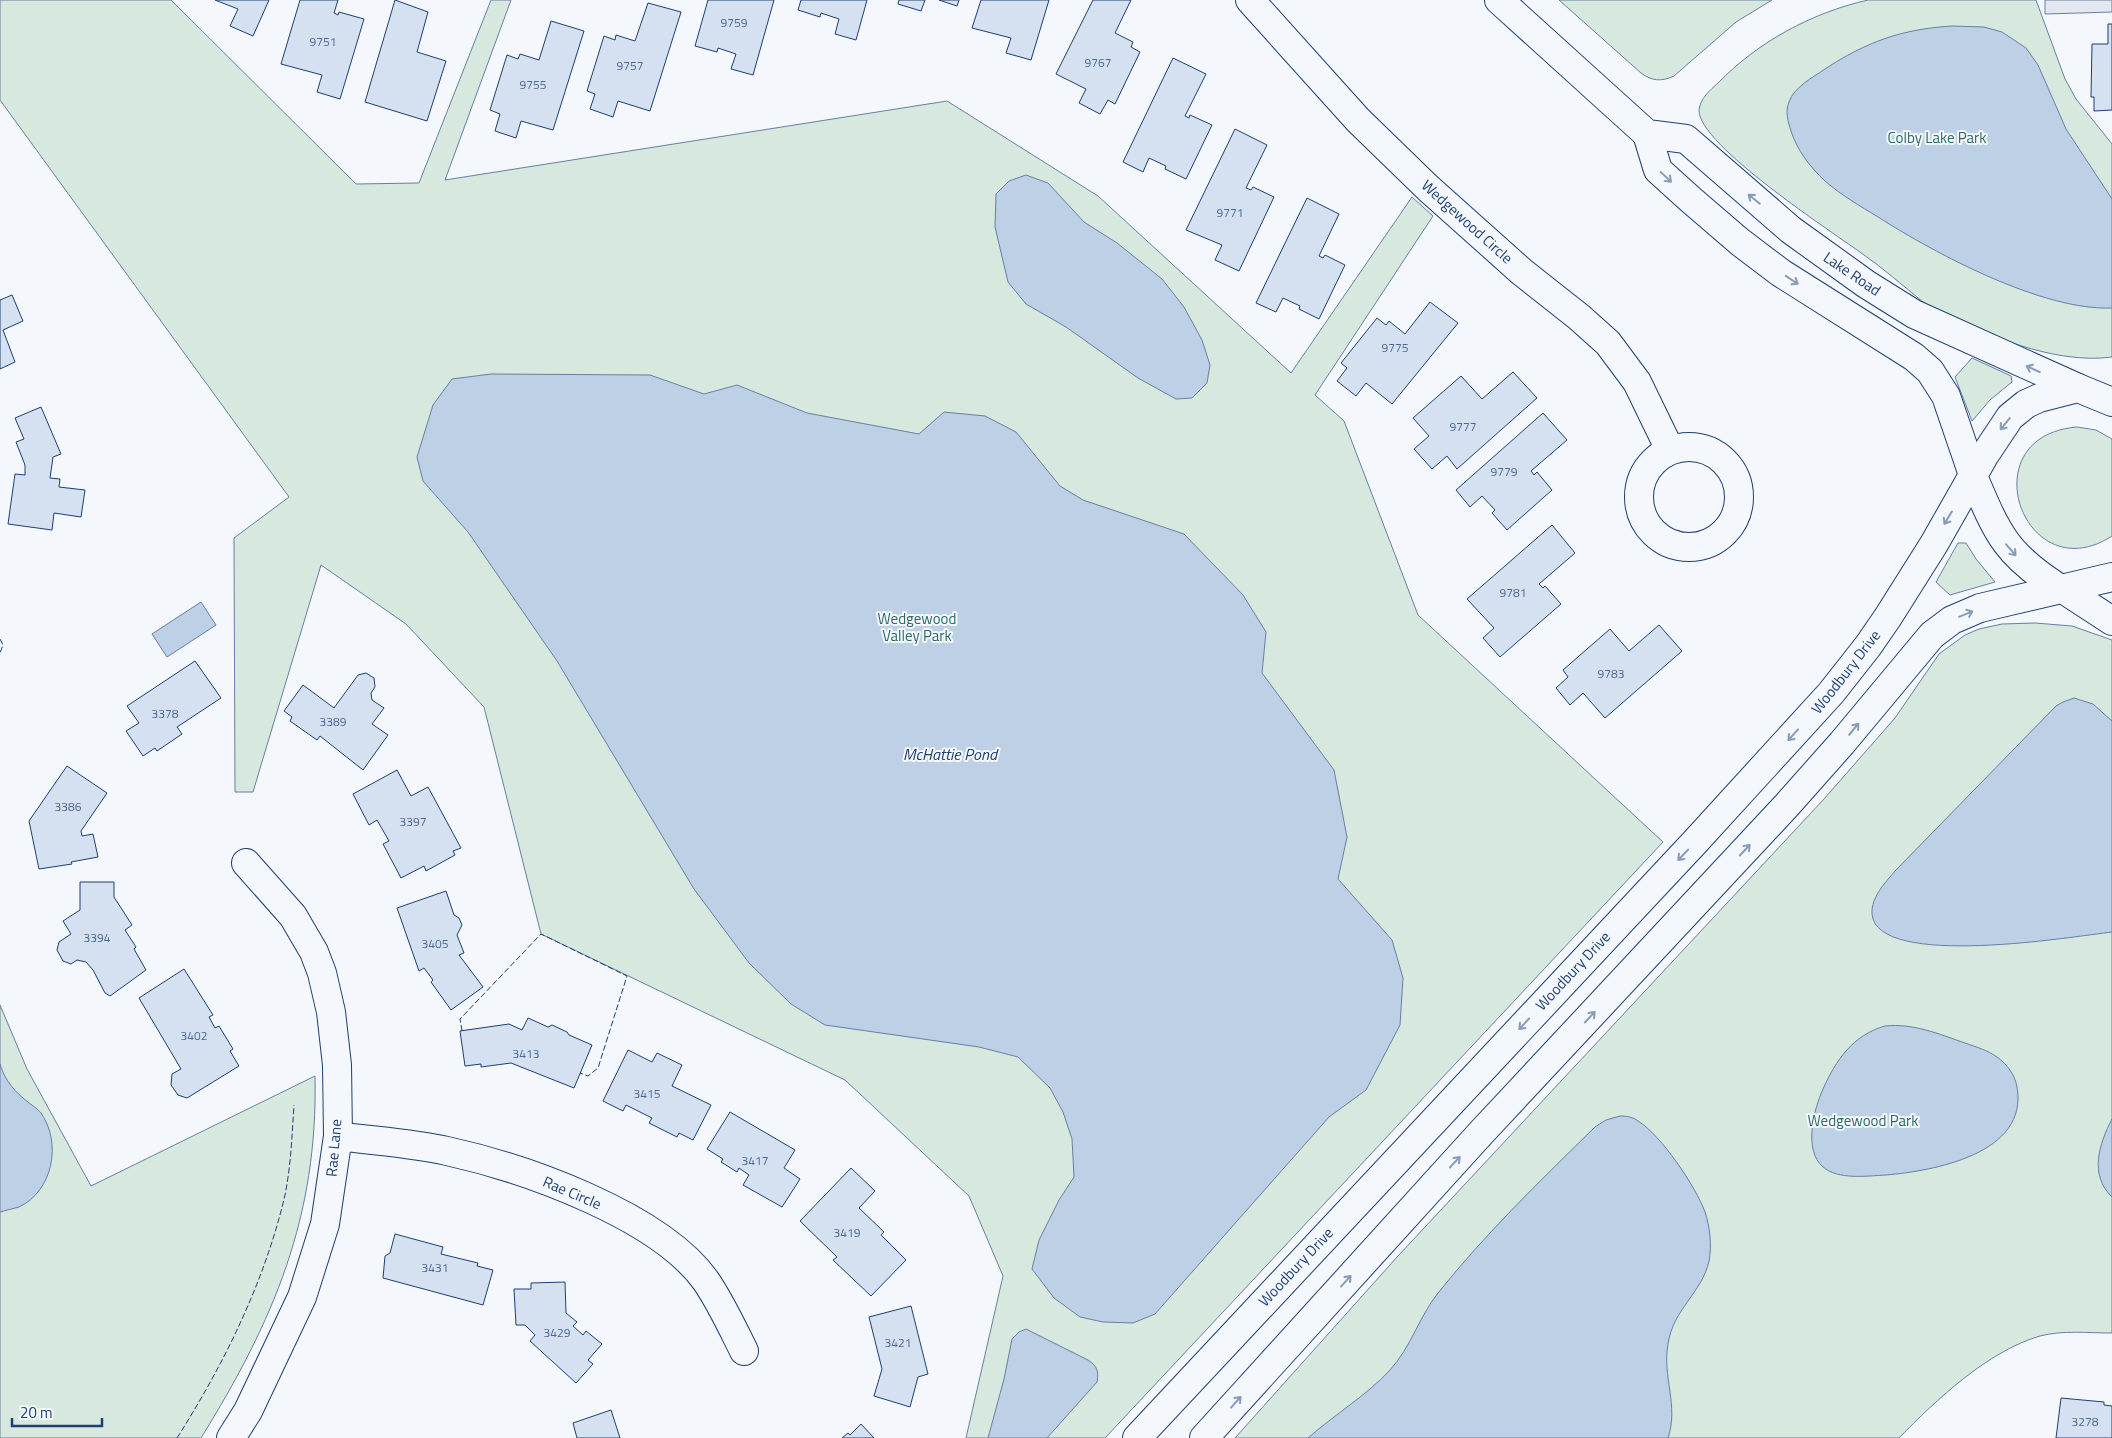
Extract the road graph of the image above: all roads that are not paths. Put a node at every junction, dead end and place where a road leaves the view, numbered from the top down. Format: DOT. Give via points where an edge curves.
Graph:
graph roads {
  1 [pos="1250,0"];
  2 [pos="1499,0"];
  3 [pos="1647,134"];
  4 [pos="2112,380"];
  5 [pos="2078,388"];
  6 [pos="2112,402"];
  7 [pos="1670,450"];
  8 [pos="1973,476"];
  9 [pos="2112,577"];
  10 [pos="2063,590"];
  11 [pos="2112,621"];
  12 [pos="246,863"];
  13 [pos="338,1136"];
  14 [pos="744,1351"];
  15 [pos="230,1438"];
  16 [pos="1137,1438"];
  17 [pos="1204,1438"];
  1 -- 7 [label="street, Wedgewood Circle" via="1358,120 1428,188 1608,343 1637,382"];
  2 -- 3 [label="street"];
  5 -- 3 [label="street, Lake Road, one-way" via="1914,314 1791,230 1686,140"];
  3 -- 8 [label="street, one-way" via="1658,170 1721,227 1781,273 1908,352 1924,366 1946,396"];
  4 -- 5 [label="street"];
  5 -- 6 [label="street, Lake Road"];
  5 -- 8 [label="street, Woodbury Drive, one-way" via="2039,398 2015,413 1998,432"];
  8 -- 10 [label="street, one-way" via="1991,520 2007,545 2030,569"];
  8 -- 16 [label="street, Woodbury Drive, one-way" via="1888,617 1832,693"];
  9 -- 10 [label="street"];
  10 -- 11 [label="street"];
  17 -- 10 [label="street, one-way" via="1487,1127 1787,806 1926,641 1952,620 1970,612"];
  12 -- 13 [label="street, Rae Lane" via="293,916 322,973 331,1012 337,1065"];
  13 -- 14 [label="street, Rae Circle" via="445,1150 564,1188 627,1217 671,1246 706,1280"];
  13 -- 15 [label="street, Rae Lane" via="325,1224 302,1297 248,1411"];
}
